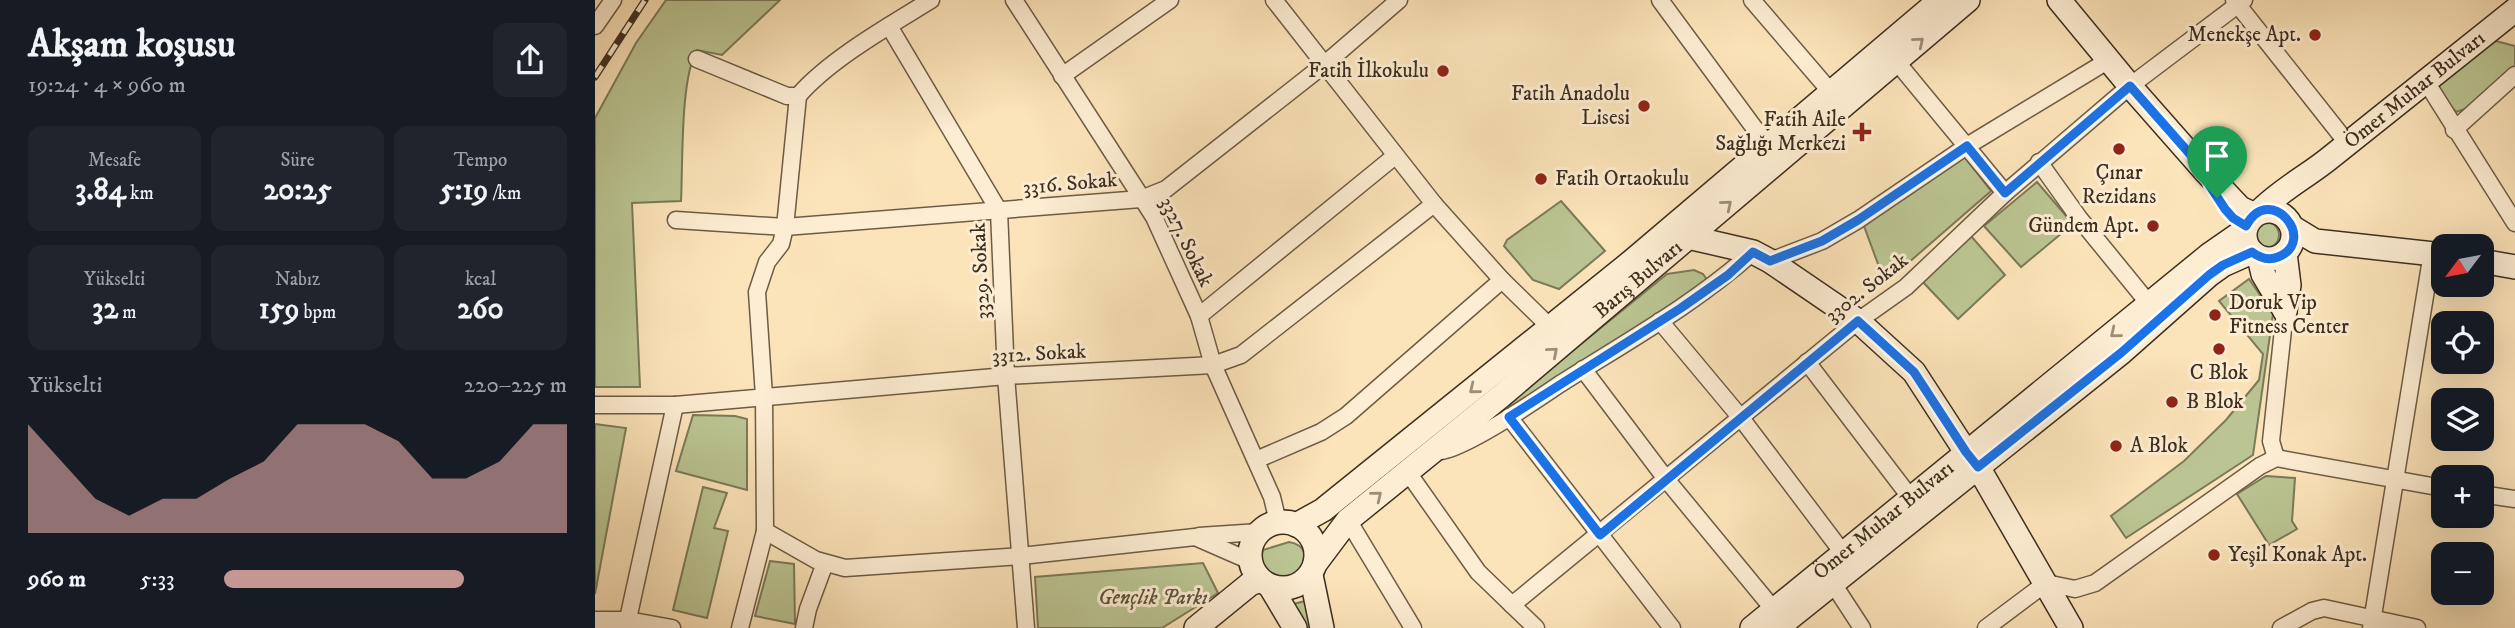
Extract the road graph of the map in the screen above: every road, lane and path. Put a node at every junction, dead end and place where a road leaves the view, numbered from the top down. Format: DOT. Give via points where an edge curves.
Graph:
graph roads {
  1 [pos="613,0"];
  2 [pos="931,0"];
  3 [pos="1014,0"];
  4 [pos="1170,0"];
  5 [pos="1274,0"];
  6 [pos="1399,0"];
  7 [pos="1660,0"];
  8 [pos="1752,0"];
  9 [pos="1968,0"];
  10 [pos="2059,0"];
  11 [pos="1932,2"];
  12 [pos="2239,2"];
  13 [pos="2515,10"];
  14 [pos="595,26"];
  15 [pos="889,26"];
  16 [pos="697,59"];
  17 [pos="2109,60"];
  18 [pos="1896,61"];
  19 [pos="1325,64"];
  20 [pos="2515,75"];
  21 [pos="1062,76"];
  22 [pos="2425,80"];
  23 [pos="2130,86"];
  24 [pos="1830,92"];
  25 [pos="798,96"];
  26 [pos="2454,130"];
  27 [pos="1770,144"];
  28 [pos="2348,144"];
  29 [pos="1967,146"];
  30 [pos="1395,156"];
  31 [pos="2039,162"];
  32 [pos="2313,172"];
  33 [pos="2005,193"];
  34 [pos="1141,199"];
  35 [pos="1434,204"];
  36 [pos="999,211"];
  37 [pos="676,220"];
  38 [pos="2290,223"];
  39 [pos="2515,223"];
  40 [pos="785,228"];
  41 [pos="2253,232"];
  42 [pos="1688,237"];
  43 [pos="2315,241"];
  44 [pos="2287,251"];
  45 [pos="2431,253"];
  46 [pos="1762,257"];
  47 [pos="2494,263"];
  48 [pos="2515,267"];
  49 [pos="1502,280"];
  50 [pos="2431,291"];
  51 [pos="2150,304"];
  52 [pos="2285,311"];
  53 [pos="1199,316"];
  54 [pos="1660,321"];
  55 [pos="1858,321"];
  56 [pos="1551,328"];
  57 [pos="1807,362"];
  58 [pos="1213,365"];
  59 [pos="1583,369"];
  60 [pos="1006,376"];
  61 [pos="764,396"];
  62 [pos="595,405"];
  63 [pos="675,405"];
  64 [pos="1509,417"];
  65 [pos="1741,418"];
  66 [pos="1434,451"];
  67 [pos="2276,458"];
  68 [pos="1256,460"];
  69 [pos="1972,460"];
  70 [pos="1408,471"];
  71 [pos="1666,480"];
  72 [pos="2395,481"];
  73 [pos="2431,486"];
  74 [pos="2494,495"];
  75 [pos="2514,496"];
  76 [pos="1910,498"];
  77 [pos="1348,520"];
  78 [pos="1277,526"];
  79 [pos="765,531"];
  80 [pos="1600,535"];
  81 [pos="1195,537"];
  82 [pos="1843,553"];
  83 [pos="1021,556"];
  84 [pos="825,563"];
  85 [pos="1313,569"];
  86 [pos="1260,576"];
  87 [pos="1832,582"];
  88 [pos="2046,583"];
  89 [pos="1512,605"];
  90 [pos="808,609"];
  91 [pos="1776,619"];
  92 [pos="595,620"];
  93 [pos="2371,623"];
  94 [pos="627,624"];
  95 [pos="671,628"];
  96 [pos="740,628"];
  97 [pos="804,628"];
  98 [pos="816,628"];
  99 [pos="1026,628"];
  100 [pos="1196,628"];
  101 [pos="1295,628"];
  102 [pos="1322,628"];
  103 [pos="1413,628"];
  104 [pos="1536,628"];
  105 [pos="1672,628"];
  106 [pos="1752,628"];
  107 [pos="1863,628"];
  108 [pos="1986,628"];
  109 [pos="2071,628"];
  110 [pos="2281,628"];
  111 [pos="2417,628"];
  1 -- 14 [label="street"];
  2 -- 15 [label="street"];
  3 -- 21 [label="street, 3327. Sokak"];
  4 -- 21 [label="street"];
  5 -- 19 [label="street"];
  6 -- 19 [label="street, 3316. Sokak"];
  7 -- 27 [label="street"];
  8 -- 24 [label="street"];
  18 -- 9 [label="main road, Barış Bulvarı, one-way"];
  10 -- 17 [label="main road"];
  11 -- 24 [label="main road, Barış Bulvarı"];
  12 -- 23 [label="street, 3302. Sokak"];
  12 -- 28 [label="street"];
  13 -- 22 [label="main road, Ömer Muhar Bulvarı"];
  15 -- 25 [label="street" via="810,82"];
  15 -- 36 [label="street, 3329. Sokak"];
  16 -- 25 [label="street" via="787,96"];
  17 -- 23 [label="main road"];
  17 -- 29 [label="street"];
  18 -- 29 [label="street"];
  42 -- 18 [label="main road, Barış Bulvarı, one-way"];
  19 -- 30 [label="street"];
  19 -- 34 [label="street, 3316. Sokak" via="1166,188"];
  20 -- 26 [label="street"];
  21 -- 34 [label="street, 3327. Sokak"];
  22 -- 26 [label="street"];
  22 -- 28 [label="main road, Ömer Muhar Bulvarı"];
  23 -- 31 [label="street, 3302. Sokak"];
  23 -- 41 [label="main road" via="2204,170 2225,209"];
  24 -- 27 [label="main road, Barış Bulvarı"];
  25 -- 40 [label="street"];
  26 -- 39 [label="street"];
  27 -- 56 [label="main road, Barış Bulvarı"];
  28 -- 32 [label="main road, Ömer Muhar Bulvarı"];
  29 -- 33 [label="street"];
  29 -- 46 [label="street" via="1822,241"];
  30 -- 35 [label="street"];
  30 -- 53 [label="street"];
  31 -- 33 [label="street, 3302. Sokak"];
  31 -- 51 [label="street"];
  32 -- 38 [label="main road" via="2288,197"];
  32 -- 41 [label="main road" via="2271,199"];
  33 -- 55 [label="street, 3302. Sokak" via="1906,287"];
  34 -- 36 [label="street, 3316. Sokak"];
  34 -- 53 [label="street, 3327. Sokak" via="1154,217"];
  35 -- 49 [label="street"];
  35 -- 58 [label="street, 3312. Sokak" via="1241,355"];
  36 -- 40 [label="street, 3316. Sokak"];
  36 -- 60 [label="street, 3329. Sokak"];
  37 -- 40 [label="street, 3316. Sokak"];
  38 -- 41 [label="main road" via="2275,211"];
  38 -- 43 [label="main road"];
  38 -- 44 [label="main road" via="2292,243"];
  40 -- 61 [label="street" via="757,292"];
  41 -- 44 [label="main road" via="2274,259"];
  41 -- 51 [label="main road, Ömer Muhar Bulvarı" via="2209,255"];
  41 -- 52 [label="main road" via="2263,274"];
  41 -- 69 [label="main road, Ömer Muhar Bulvarı" via="2223,265 2122,352"];
  42 -- 46 [label="main road"];
  66 -- 42 [label="main road, Barış Bulvarı, one-way"];
  43 -- 44 [label="main road"];
  43 -- 45 [label="main road"];
  44 -- 52 [label="main road"];
  46 -- 54 [label="street"];
  46 -- 55 [label="main road"];
  47 -- 48 [label="main road"];
  49 -- 56 [label="street"];
  49 -- 68 [label="street" via="1346,416"];
  50 -- 72 [label="street"];
  51 -- 69 [label="main road, Ömer Muhar Bulvarı, one-way"];
  52 -- 67 [label="street" via="2271,441"];
  53 -- 58 [label="street, 3327. Sokak"];
  54 -- 59 [label="street"];
  54 -- 65 [label="street"];
  55 -- 57 [label="street, 3302. Sokak"];
  55 -- 69 [label="main road" via="1914,372"];
  56 -- 78 [label="main road, Barış Bulvarı, one-way" via="1323,510"];
  57 -- 65 [label="street, 3302. Sokak"];
  57 -- 76 [label="street"];
  58 -- 60 [label="street, 3312. Sokak"];
  58 -- 68 [label="street, 3327. Sokak"];
  59 -- 64 [label="street"];
  59 -- 71 [label="street"];
  60 -- 61 [label="street, 3312. Sokak"];
  60 -- 83 [label="street, 3329. Sokak"];
  61 -- 63 [label="street, 3312. Sokak"];
  61 -- 79 [label="street"];
  62 -- 63 [label="street, 3312. Sokak"];
  63 -- 94 [label="street"];
  64 -- 66 [label="street" via="1445,451"];
  64 -- 80 [label="street"];
  65 -- 71 [label="street, 3302. Sokak"];
  65 -- 82 [label="street"];
  66 -- 70 [label="main road, Barış Bulvarı"];
  67 -- 72 [label="street"];
  67 -- 88 [label="street" via="2095,583 2075,589"];
  68 -- 78 [label="street, 3327. Sokak" via="1272,497"];
  69 -- 76 [label="main road, Ömer Muhar Bulvarı"];
  69 -- 87 [label="main road, Ömer Muhar Bulvarı"];
  69 -- 88 [label="main road"];
  77 -- 70 [label="main road, Barış Bulvarı, one-way"];
  70 -- 89 [label="street" via="1478,572"];
  71 -- 80 [label="street, 3302. Sokak"];
  71 -- 91 [label="street"];
  72 -- 73 [label="street"];
  72 -- 93 [label="street"];
  74 -- 75 [label="street"];
  76 -- 82 [label="main road, Ömer Muhar Bulvarı"];
  77 -- 85 [label="main road, Barış Bulvarı"];
  77 -- 103 [label="street"];
  78 -- 81 [label="street"];
  78 -- 85 [label="main road" via="1311,537"];
  78 -- 86 [label="main road" via="1253,540"];
  79 -- 84 [label="street"];
  79 -- 96 [label="street"];
  80 -- 89 [label="street, 3302. Sokak"];
  80 -- 105 [label="street"];
  81 -- 83 [label="street"];
  81 -- 86 [label="street"];
  82 -- 91 [label="main road, Ömer Muhar Bulvarı"];
  83 -- 84 [label="street" via="845,568"];
  83 -- 99 [label="street, 3329. Sokak"];
  84 -- 90 [label="street"];
  85 -- 86 [label="main road" via="1303,583 1292,588 1281,589"];
  85 -- 102 [label="main road"];
  86 -- 100 [label="main road"];
  86 -- 101 [label="main road"];
  87 -- 91 [label="main road, Ömer Muhar Bulvarı"];
  87 -- 107 [label="street"];
  88 -- 108 [label="street"];
  88 -- 109 [label="main road"];
  89 -- 104 [label="street"];
  90 -- 97 [label="street"];
  90 -- 98 [label="street"];
  91 -- 106 [label="main road, Ömer Muhar Bulvarı"];
  92 -- 94 [label="street"];
  93 -- 110 [label="street" via="2324,608"];
  93 -- 111 [label="street"];
  94 -- 95 [label="street"];
}
